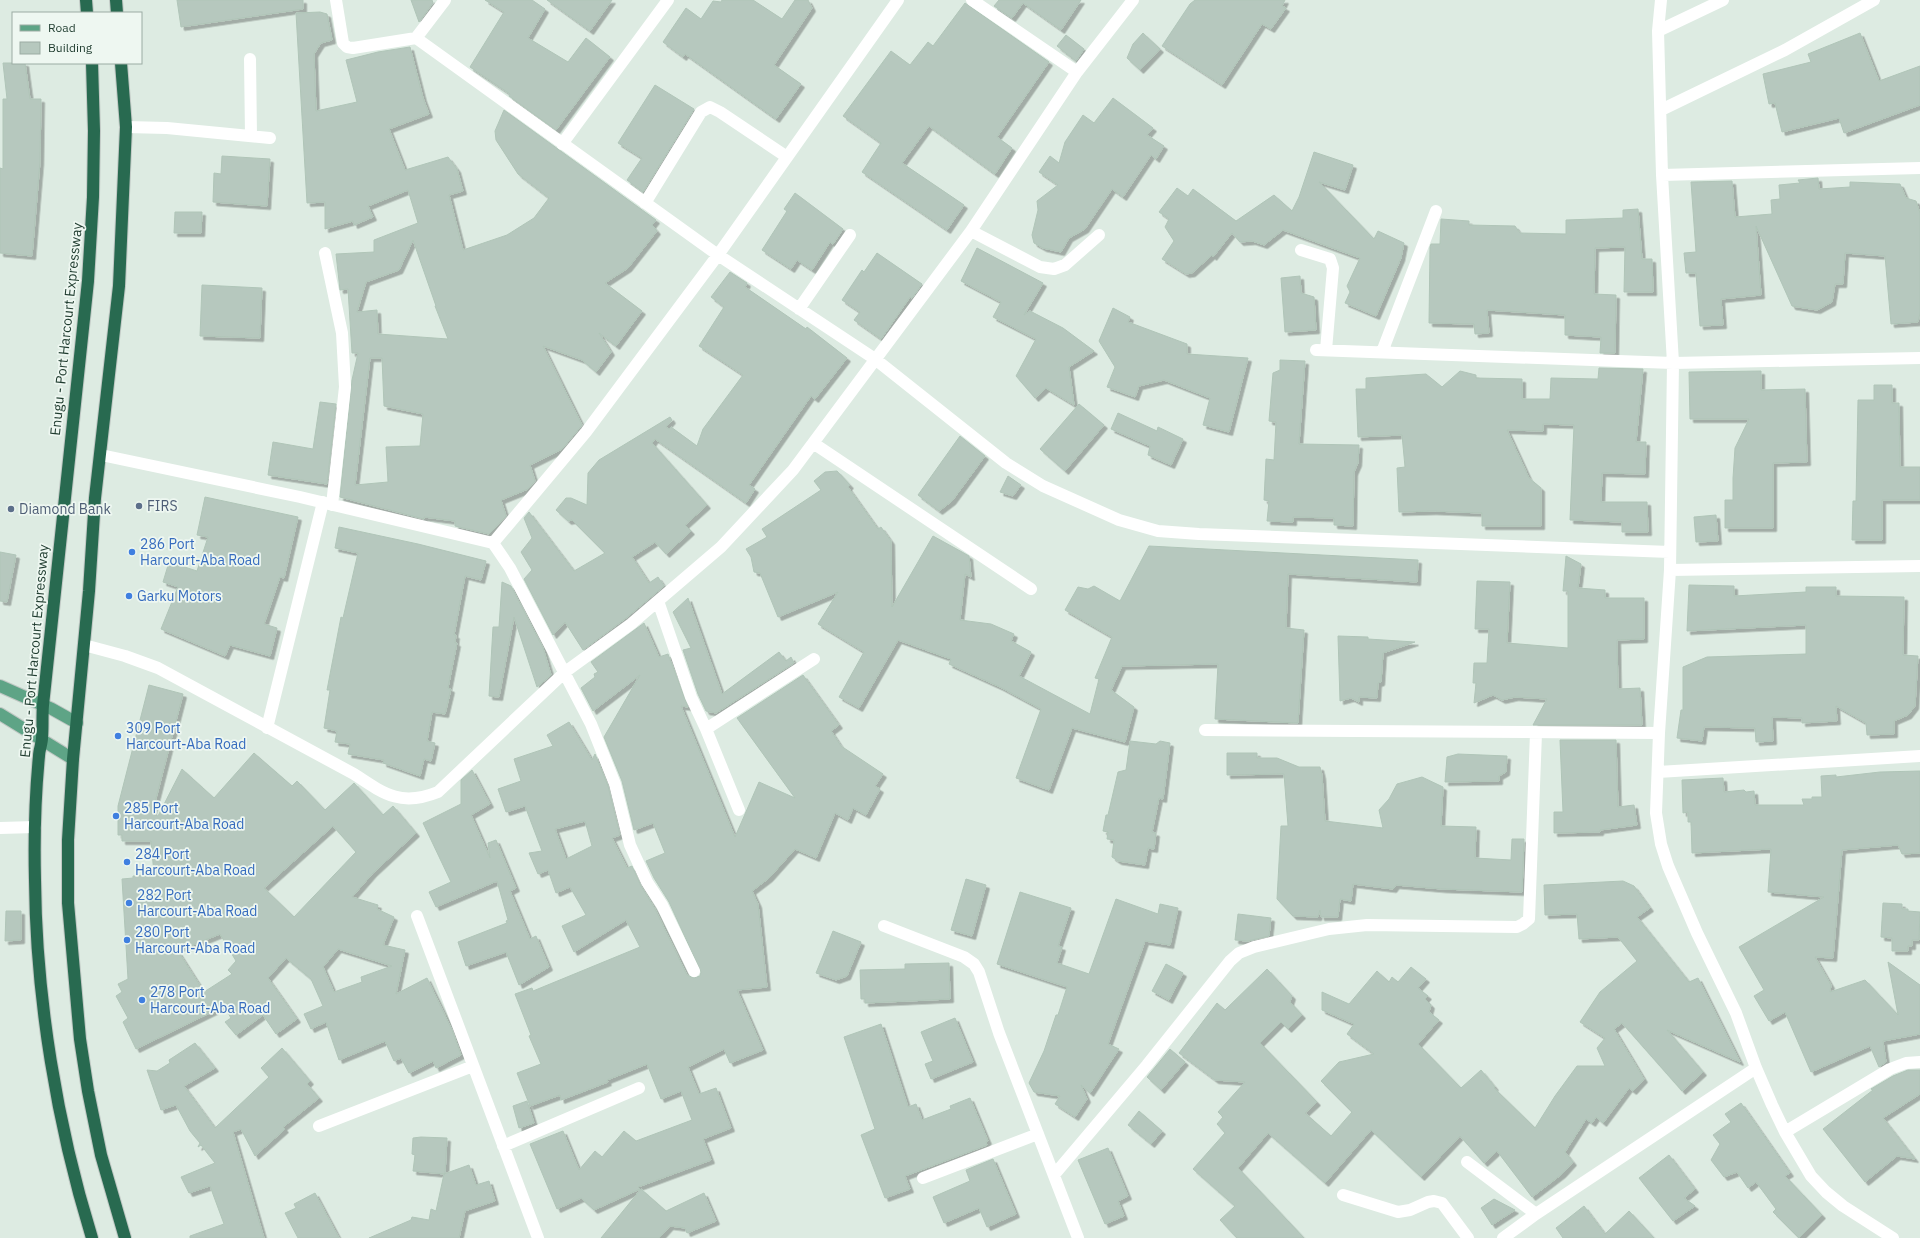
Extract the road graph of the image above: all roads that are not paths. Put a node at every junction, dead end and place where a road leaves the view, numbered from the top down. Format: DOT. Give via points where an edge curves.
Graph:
graph roads {
  1 [pos="86,0"];
  2 [pos="116,0"];
  3 [pos="336,0"];
  4 [pos="445,0"];
  5 [pos="668,0"];
  6 [pos="898,0"];
  7 [pos="972,0"];
  8 [pos="1133,0"];
  9 [pos="1661,0"];
  10 [pos="1723,0"];
  11 [pos="1874,0"];
  12 [pos="87,12"];
  13 [pos="117,12"];
  14 [pos="1658,31"];
  15 [pos="416,38"];
  16 [pos="250,59"];
  17 [pos="92,64"];
  18 [pos="121,64"];
  19 [pos="1077,72"];
  20 [pos="1660,110"];
  21 [pos="126,127"];
  22 [pos="251,136"];
  23 [pos="270,138"];
  24 [pos="562,144"];
  25 [pos="787,157"];
  26 [pos="1920,168"];
  27 [pos="1662,175"];
  28 [pos="645,203"];
  29 [pos="1436,211"];
  30 [pos="972,231"];
  31 [pos="850,235"];
  32 [pos="1099,235"];
  33 [pos="1301,250"];
  34 [pos="325,253"];
  35 [pos="718,255"];
  36 [pos="799,309"];
  37 [pos="1382,352"];
  38 [pos="1920,358"];
  39 [pos="875,359"];
  40 [pos="1673,363"];
  41 [pos="814,443"];
  42 [pos="101,455"];
  43 [pos="327,503"];
  44 [pos="493,543"];
  45 [pos="1670,552"];
  46 [pos="1920,566"];
  47 [pos="1670,570"];
  48 [pos="1031,589"];
  49 [pos="658,601"];
  50 [pos="84,645"];
  51 [pos="814,659"];
  52 [pos="565,672"];
  53 [pos="0,686"];
  54 [pos="42,705"];
  55 [pos="0,714"];
  56 [pos="77,723"];
  57 [pos="267,728"];
  58 [pos="706,729"];
  59 [pos="1205,730"];
  60 [pos="1536,733"];
  61 [pos="1659,733"];
  62 [pos="42,739"];
  63 [pos="1920,756"];
  64 [pos="73,759"];
  65 [pos="1658,772"];
  66 [pos="739,810"];
  67 [pos="35,827"];
  68 [pos="0,828"];
  69 [pos="417,916"];
  70 [pos="884,926"];
  71 [pos="694,971"];
  72 [pos="1920,1062"];
  73 [pos="473,1066"];
  74 [pos="1756,1068"];
  75 [pos="639,1088"];
  76 [pos="319,1126"];
  77 [pos="1785,1132"];
  78 [pos="1038,1134"];
  79 [pos="503,1146"];
  80 [pos="1467,1162"];
  81 [pos="1054,1175"];
  82 [pos="923,1178"];
  83 [pos="1343,1195"];
  84 [pos="1536,1214"];
  85 [pos="92,1238"];
  86 [pos="125,1238"];
  87 [pos="538,1238"];
  88 [pos="1078,1238"];
  89 [pos="1468,1238"];
  90 [pos="1503,1238"];
  91 [pos="1893,1238"];
  1 -- 12 [label="highway"];
  2 -- 13 [label="highway"];
  3 -- 15 [label="street" via="341,38 347,47"];
  4 -- 15 [label="street"];
  5 -- 24 [label="street"];
  6 -- 25 [label="street"];
  7 -- 19 [label="street"];
  8 -- 19 [label="street"];
  9 -- 14 [label="street"];
  10 -- 14 [label="street"];
  11 -- 20 [label="street" via="1785,50"];
  14 -- 20 [label="street"];
  15 -- 24 [label="street"];
  16 -- 22 [label="street"];
  17 -- 54 [label="highway, Enugu - Port Harcourt Expressway" via="94,182 88,281"];
  18 -- 21 [label="highway"];
  19 -- 30 [label="street"];
  20 -- 27 [label="street"];
  21 -- 22 [label="street"];
  21 -- 42 [label="highway" via="119,286"];
  22 -- 23 [label="street"];
  24 -- 28 [label="street"];
  25 -- 28 [label="street" via="710,107 701,112"];
  25 -- 35 [label="street"];
  26 -- 27 [label="street"];
  27 -- 40 [label="street"];
  28 -- 35 [label="street"];
  29 -- 37 [label="street"];
  30 -- 32 [label="street" via="1040,267 1054,269 1064,265"];
  30 -- 39 [label="street"];
  31 -- 36 [label="street"];
  33 -- 37 [label="street" via="1330,259 1333,268 1321,350"];
  34 -- 43 [label="street" via="342,333 345,387"];
  35 -- 36 [label="street"];
  35 -- 44 [label="street" via="586,432"];
  36 -- 39 [label="street"];
  37 -- 40 [label="street"];
  38 -- 40 [label="street"];
  39 -- 41 [label="street"];
  39 -- 45 [label="street" via="1006,463 1043,486 1119,520 1158,531"];
  40 -- 45 [label="street"];
  41 -- 48 [label="street"];
  41 -- 49 [label="street" via="784,481 721,547"];
  42 -- 43 [label="street"];
  42 -- 50 [label="highway" via="95,498"];
  43 -- 44 [label="street"];
  43 -- 57 [label="street"];
  44 -- 52 [label="street" via="510,568"];
  45 -- 47 [label="street"];
  46 -- 47 [label="street"];
  47 -- 61 [label="street"];
  49 -- 52 [label="street"];
  49 -- 58 [label="street" via="691,697"];
  50 -- 56 [label="highway"];
  50 -- 57 [label="street" via="152,666"];
  51 -- 58 [label="street"];
  52 -- 57 [label="street" via="438,792 426,796 404,798 384,794 354,774"];
  52 -- 71 [label="street" via="591,724 615,784 630,846"];
  53 -- 54 [label="main road"];
  54 -- 56 [label="main road"];
  54 -- 62 [label="highway, Enugu - Port Harcourt Expressway"];
  55 -- 62 [label="main road"];
  56 -- 64 [label="highway"];
  58 -- 66 [label="street"];
  59 -- 60 [label="street"];
  60 -- 61 [label="street"];
  60 -- 81 [label="street" via="1528,919 1523,924 1517,927 1352,926 1280,940 1239,953"];
  61 -- 65 [label="street"];
  62 -- 64 [label="main road"];
  62 -- 67 [label="highway, Enugu - Port Harcourt Expressway"];
  63 -- 65 [label="street"];
  64 -- 86 [label="highway" via="68,840 68,903 80,1039 101,1155"];
  65 -- 74 [label="street" via="1656,813 1668,866 1736,1013"];
  67 -- 68 [label="street"];
  67 -- 85 [label="highway, Enugu - Port Harcourt Expressway" via="36,937 46,1023 68,1150"];
  69 -- 73 [label="street"];
  70 -- 78 [label="street" via="964,957 974,964"];
  72 -- 77 [label="street" via="1906,1063 1890,1069"];
  73 -- 76 [label="street"];
  73 -- 79 [label="street"];
  74 -- 77 [label="street"];
  74 -- 84 [label="street"];
  75 -- 79 [label="street"];
  77 -- 91 [label="street" via="1811,1176 1826,1192"];
  78 -- 81 [label="street"];
  78 -- 82 [label="street"];
  79 -- 87 [label="street"];
  80 -- 84 [label="street"];
  81 -- 88 [label="street"];
  83 -- 89 [label="street" via="1398,1212 1428,1202 1442,1203"];
  84 -- 90 [label="street"];
}
